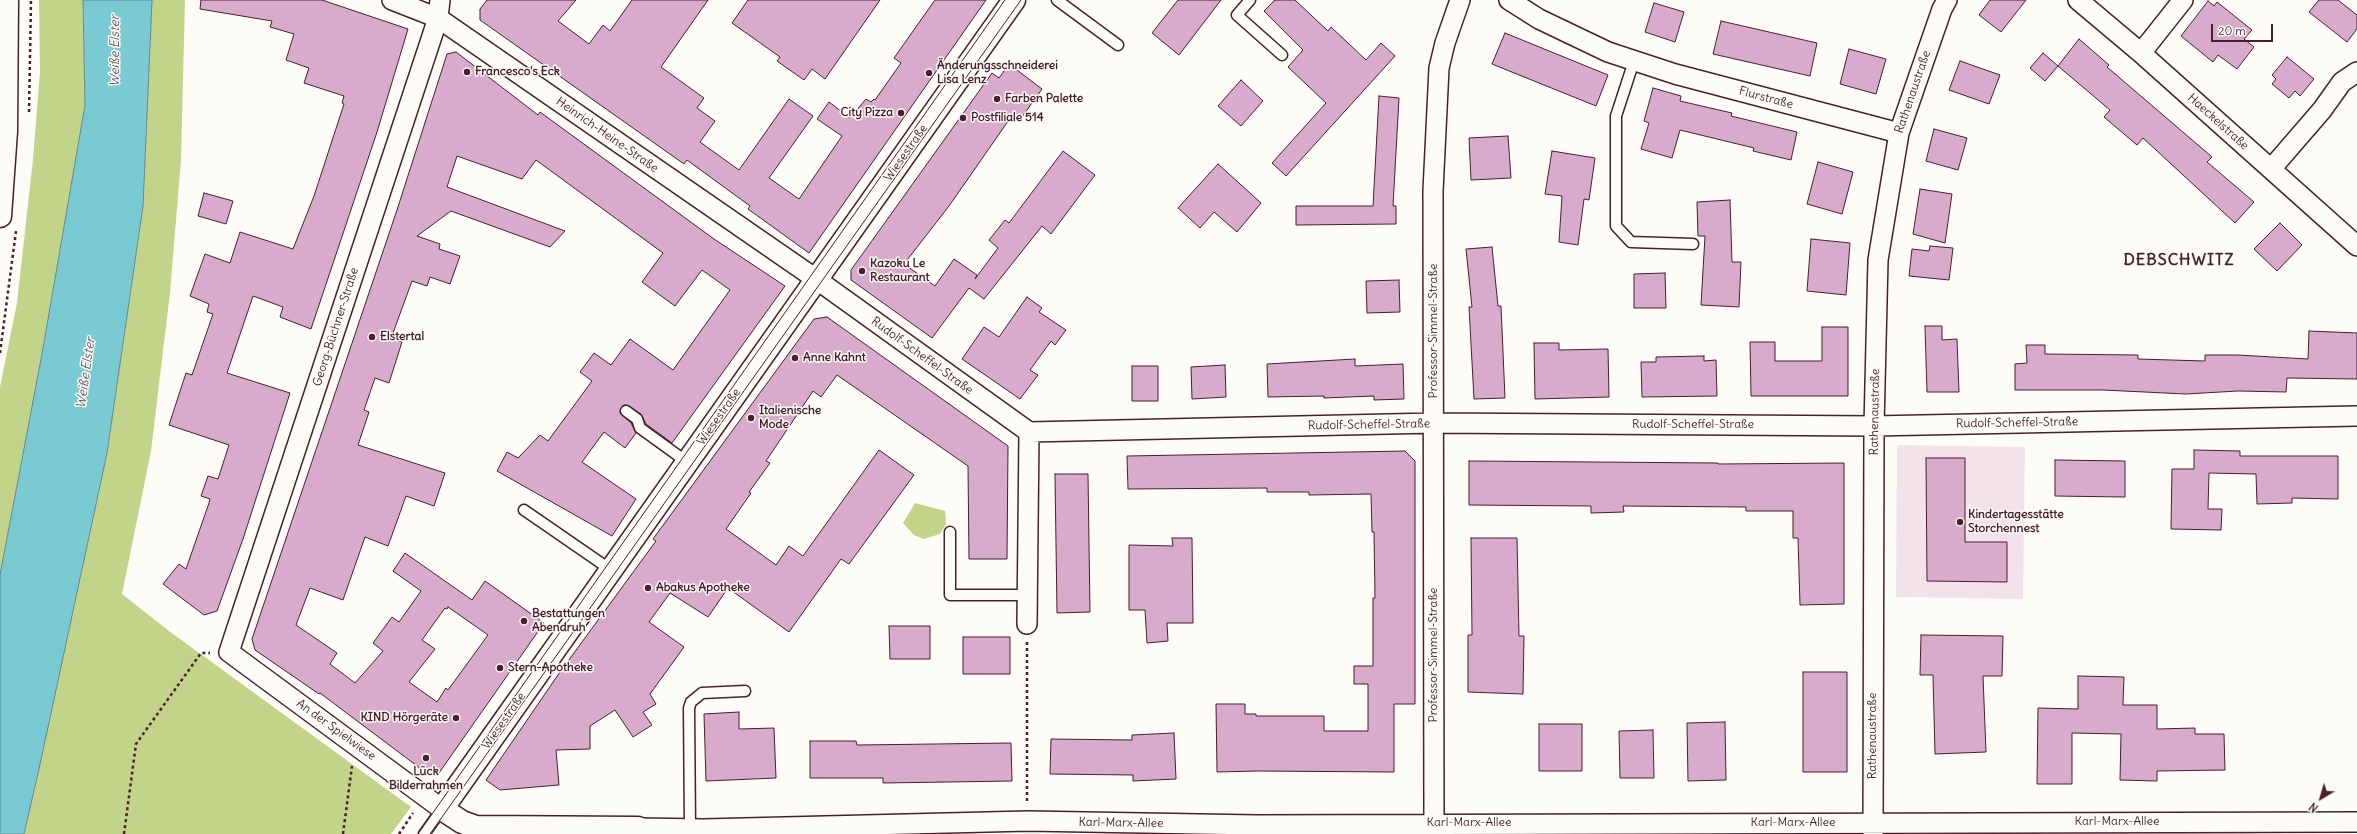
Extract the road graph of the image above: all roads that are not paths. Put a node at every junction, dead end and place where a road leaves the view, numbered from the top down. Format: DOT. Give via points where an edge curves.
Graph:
graph roads {
  1 [pos="7,0"];
  2 [pos="392,0"];
  3 [pos="453,0"];
  4 [pos="1014,0"];
  5 [pos="1057,0"];
  6 [pos="1250,0"];
  7 [pos="1460,0"];
  8 [pos="1509,0"];
  9 [pos="1947,0"];
  10 [pos="2078,0"];
  11 [pos="2183,0"];
  12 [pos="439,9"];
  13 [pos="1118,45"];
  14 [pos="2141,53"];
  15 [pos="1282,55"];
  16 [pos="1634,60"];
  17 [pos="2357,72"];
  18 [pos="1898,133"];
  19 [pos="2271,169"];
  20 [pos="0,216"];
  21 [pos="1693,244"];
  22 [pos="2357,246"];
  23 [pos="816,279"];
  24 [pos="626,410"];
  25 [pos="2357,416"];
  26 [pos="1434,424"];
  27 [pos="1874,426"];
  28 [pos="1029,432"];
  29 [pos="687,462"];
  30 [pos="524,510"];
  31 [pos="950,532"];
  32 [pos="611,570"];
  33 [pos="1027,595"];
  34 [pos="1027,624"];
  35 [pos="228,652"];
  36 [pos="745,691"];
  37 [pos="442,809"];
  38 [pos="2357,822"];
  39 [pos="1034,826"];
  40 [pos="1873,828"];
  41 [pos="690,829"];
  42 [pos="1434,829"];
  43 [pos="638,831"];
  44 [pos="424,834"];
  1 -- 20 [label="street" via="6,131"];
  2 -- 12 [label="street, Heinrich-Heine-Straße"];
  3 -- 12 [label="street"];
  4 -- 23 [label="street, Wiesestraße"];
  5 -- 13 [label="lane"];
  6 -- 15 [label="lane" via="1237,15"];
  7 -- 26 [label="street, Professor-Simmel-Straße" via="1445,43 1438,77 1433,191"];
  8 -- 16 [label="street, Flurstraße" via="1539,20 1608,52"];
  9 -- 18 [label="street, Rathenaustraße"];
  10 -- 14 [label="street, Haeckelstraße"];
  11 -- 14 [label="street"];
  12 -- 23 [label="street, Heinrich-Heine-Straße"];
  12 -- 35 [label="street, Georg-Büchner-Straße"];
  14 -- 19 [label="street, Haeckelstraße"];
  16 -- 18 [label="street, Flurstraße" via="1675,74"];
  16 -- 21 [label="lane" via="1616,116 1616,226 1631,242"];
  17 -- 19 [label="street" via="2342,82 2322,110"];
  18 -- 27 [label="street, Rathenaustraße" via="1878,260"];
  19 -- 22 [label="street, Haeckelstraße"];
  23 -- 28 [label="street, Rudolf-Scheffel-Straße"];
  23 -- 29 [label="street, Wiesestraße"];
  24 -- 29 [label="lane" via="637,419 640,428"];
  25 -- 27 [label="street, Rudolf-Scheffel-Straße"];
  26 -- 27 [label="street, Rudolf-Scheffel-Straße"];
  26 -- 28 [label="street, Rudolf-Scheffel-Straße"];
  26 -- 42 [label="street, Professor-Simmel-Straße"];
  27 -- 40 [label="street, Rathenaustraße"];
  28 -- 33 [label="street"];
  29 -- 32 [label="street, Wiesestraße"];
  30 -- 32 [label="lane"];
  31 -- 33 [label="lane" via="950,595"];
  32 -- 37 [label="street, Wiesestraße"];
  33 -- 34 [label="street"];
  35 -- 37 [label="street, An der Spielwiese"];
  36 -- 41 [label="lane" via="702,693 691,702"];
  37 -- 43 [label="street, Karl-Marx-Allee" via="462,822 476,827"];
  37 -- 44 [label="lane, Wiesestraße"];
  38 -- 40 [label="street, Karl-Marx-Allee"];
  39 -- 41 [label="street, Karl-Marx-Allee"];
  39 -- 42 [label="street, Karl-Marx-Allee" via="1258,825"];
  40 -- 42 [label="street, Karl-Marx-Allee"];
  41 -- 43 [label="street, Karl-Marx-Allee"];
}
